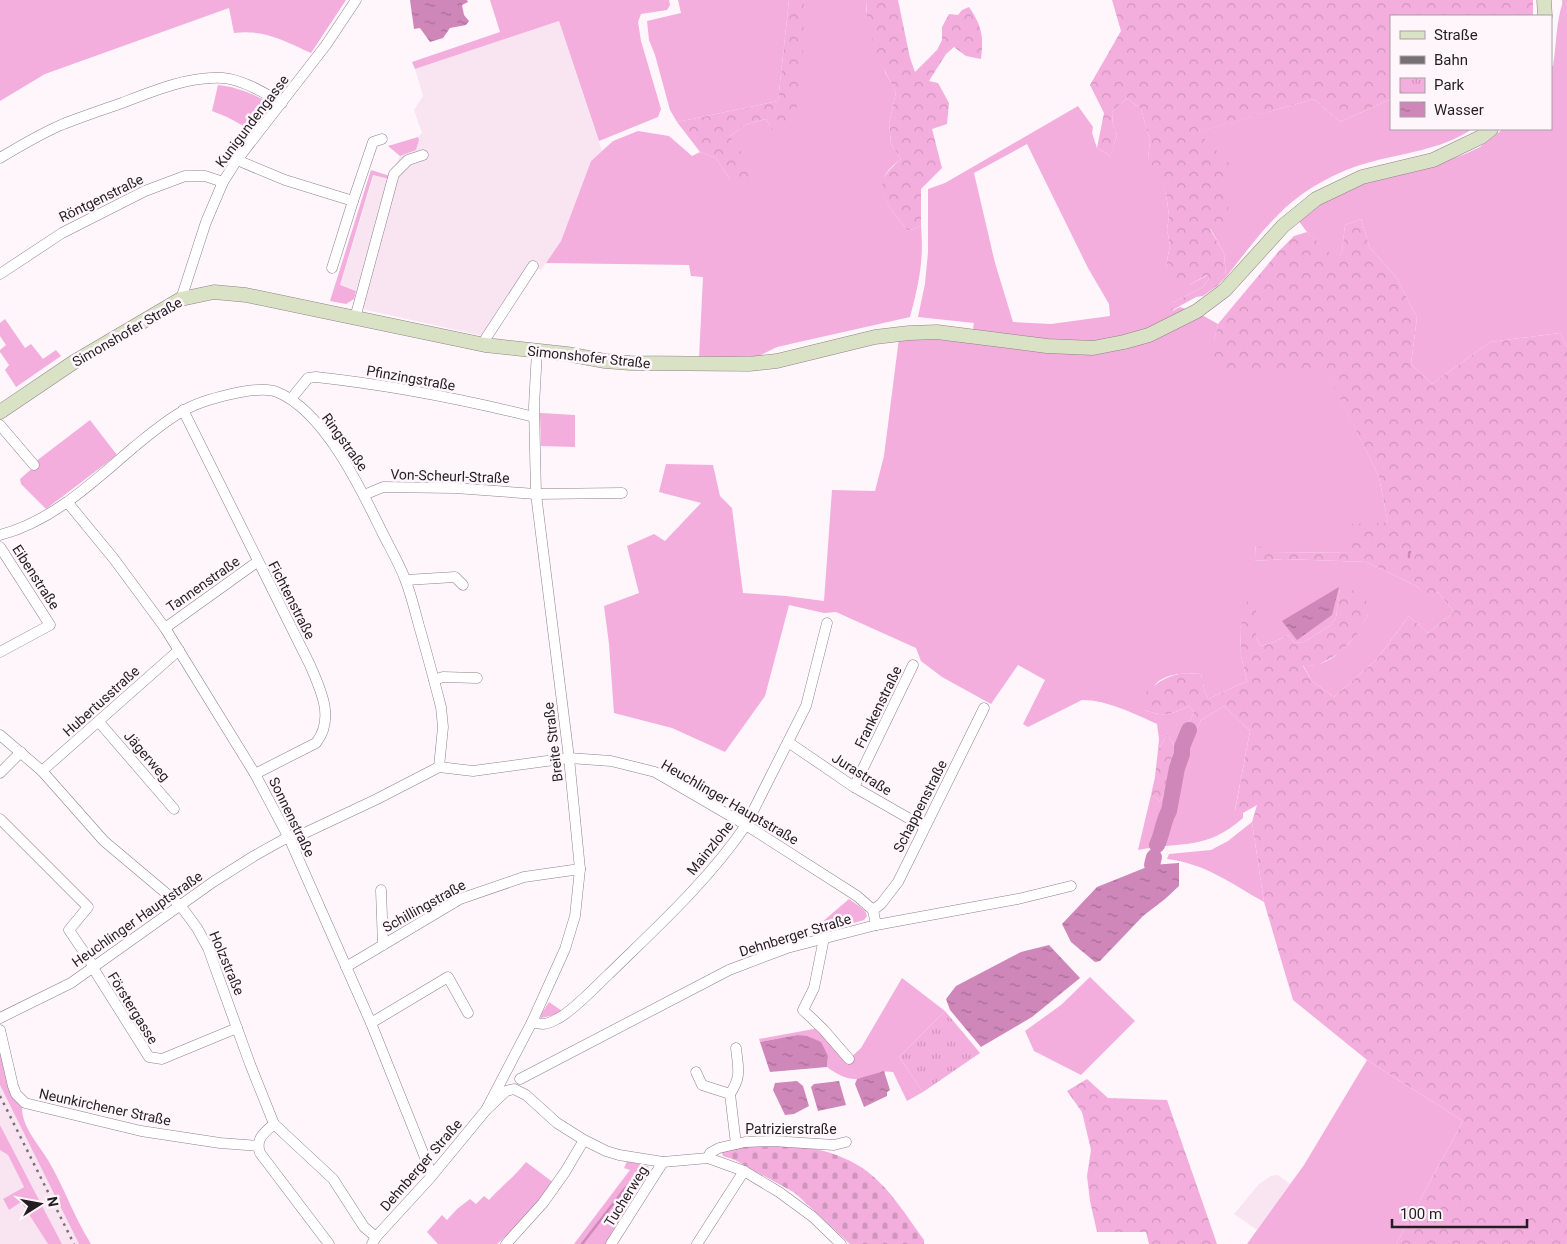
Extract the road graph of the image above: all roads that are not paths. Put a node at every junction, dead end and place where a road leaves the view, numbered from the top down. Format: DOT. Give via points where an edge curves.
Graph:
graph roads {
  1 [pos="356,0"];
  2 [pos="1544,0"];
  3 [pos="1545,15"];
  4 [pos="282,103"];
  5 [pos="1490,130"];
  6 [pos="382,139"];
  7 [pos="423,155"];
  8 [pos="0,158"];
  9 [pos="237,160"];
  10 [pos="223,182"];
  11 [pos="353,201"];
  12 [pos="533,266"];
  13 [pos="332,268"];
  14 [pos="0,274"];
  15 [pos="181,299"];
  16 [pos="355,318"];
  17 [pos="485,345"];
  18 [pos="537,351"];
  19 [pos="291,399"];
  20 [pos="183,410"];
  21 [pos="0,412"];
  22 [pos="534,417"];
  23 [pos="0,424"];
  24 [pos="34,466"];
  25 [pos="622,493"];
  26 [pos="536,494"];
  27 [pos="364,495"];
  28 [pos="68,503"];
  29 [pos="0,535"];
  30 [pos="0,547"];
  31 [pos="257,562"];
  32 [pos="406,580"];
  33 [pos="463,585"];
  34 [pos="827,623"];
  35 [pos="164,628"];
  36 [pos="179,650"];
  37 [pos="0,652"];
  38 [pos="914,665"];
  39 [pos="477,678"];
  40 [pos="434,680"];
  41 [pos="984,708"];
  42 [pos="99,722"];
  43 [pos="0,735"];
  44 [pos="788,742"];
  45 [pos="21,752"];
  46 [pos="569,758"];
  47 [pos="439,766"];
  48 [pos="42,771"];
  49 [pos="0,773"];
  50 [pos="255,774"];
  51 [pos="854,787"];
  52 [pos="174,808"];
  53 [pos="0,820"];
  54 [pos="746,825"];
  55 [pos="924,826"];
  56 [pos="289,838"];
  57 [pos="580,869"];
  58 [pos="1072,886"];
  59 [pos="381,890"];
  60 [pos="180,905"];
  61 [pos="873,910"];
  62 [pos="876,925"];
  63 [pos="824,938"];
  64 [pos="383,945"];
  65 [pos="93,967"];
  66 [pos="346,967"];
  67 [pos="468,1013"];
  68 [pos="0,1018"];
  69 [pos="532,1022"];
  70 [pos="371,1023"];
  71 [pos="237,1028"];
  72 [pos="0,1030"];
  73 [pos="736,1048"];
  74 [pos="849,1059"];
  75 [pos="507,1069"];
  76 [pos="696,1072"];
  77 [pos="520,1079"];
  78 [pos="520,1091"];
  79 [pos="730,1094"];
  80 [pos="486,1110"];
  81 [pos="274,1124"];
  82 [pos="584,1140"];
  83 [pos="846,1142"];
  84 [pos="736,1144"];
  85 [pos="258,1146"];
  86 [pos="708,1158"];
  87 [pos="663,1162"];
  88 [pos="744,1171"];
  89 [pos="432,1175"];
  90 [pos="374,1240"];
  91 [pos="329,1244"];
  92 [pos="506,1244"];
  93 [pos="612,1244"];
  94 [pos="697,1244"];
  95 [pos="841,1244"];
  1 -- 4 [label="street, Kunigundengasse"];
  2 -- 3 [label="street"];
  4 -- 8 [label="street" via="255,88 224,78 190,81 60,126"];
  4 -- 9 [label="street, Kunigundengasse"];
  5 -- 18 [label="street, Simonshofer Straße" via="1481,138 1433,160 1362,177 1316,199 1283,226 1225,290 1197,311 1150,335 1124,342 1093,348 1046,346 937,332 909,333 875,337 776,361 693,365 614,362"];
  6 -- 11 [label="street" via="373,142"];
  7 -- 16 [label="street" via="408,160 394,174"];
  9 -- 10 [label="street, Kunigundengasse"];
  9 -- 11 [label="street" via="285,180"];
  10 -- 14 [label="street, Röntgenstraße" via="205,176 185,176 145,190 62,233"];
  10 -- 15 [label="street, Kunigundengasse"];
  11 -- 13 [label="street"];
  12 -- 17 [label="street" via="486,338"];
  15 -- 16 [label="street, Simonshofer Straße" via="229,292"];
  15 -- 21 [label="street, Simonshofer Straße" via="74,362"];
  16 -- 17 [label="street, Simonshofer Straße"];
  17 -- 18 [label="street, Simonshofer Straße"];
  18 -- 22 [label="street, Breite Straße"];
  19 -- 20 [label="street, Ringstraße" via="276,392 260,391 226,395"];
  19 -- 22 [label="street, Pfinzingstraße" via="308,378 316,377 396,388"];
  19 -- 27 [label="street, Ringstraße" via="329,438"];
  20 -- 28 [label="street, Ringstraße"];
  20 -- 31 [label="street, Fichtenstraße"];
  22 -- 26 [label="street, Breite Straße"];
  23 -- 24 [label="street"];
  25 -- 26 [label="street, Von-Scheurl-Straße"];
  26 -- 27 [label="street, Von-Scheurl-Straße" via="383,487"];
  26 -- 46 [label="street, Breite Straße"];
  27 -- 32 [label="street, Ringstraße"];
  28 -- 29 [label="street, Ringstraße" via="19,530"];
  28 -- 35 [label="street, Sonnenstraße"];
  30 -- 37 [label="street, Eibenstraße" via="50,625"];
  31 -- 35 [label="street, Tannenstraße"];
  31 -- 50 [label="street, Fichtenstraße" via="310,665 326,712 322,735 316,743"];
  32 -- 33 [label="street" via="455,577"];
  32 -- 40 [label="street, Ringstraße"];
  34 -- 44 [label="street, Mainzlohe" via="806,706"];
  35 -- 36 [label="street, Sonnenstraße"];
  36 -- 42 [label="street, Hubertusstraße"];
  36 -- 50 [label="street, Sonnenstraße"];
  38 -- 51 [label="street, Frankenstraße"];
  39 -- 40 [label="street" via="443,677"];
  40 -- 47 [label="street, Ringstraße" via="442,718"];
  41 -- 55 [label="street, Schappenstraße" via="932,816"];
  42 -- 48 [label="street, Hubertusstraße"];
  42 -- 52 [label="street, Jägerweg"];
  43 -- 45 [label="street, Holzstraße"];
  44 -- 51 [label="street, Jurastraße"];
  44 -- 54 [label="street, Mainzlohe"];
  45 -- 48 [label="street, Holzstraße"];
  45 -- 49 [label="street"];
  46 -- 47 [label="street, Heuchlinger Hauptstraße" via="473,771"];
  46 -- 54 [label="street, Heuchlinger Hauptstraße" via="611,761 655,772"];
  46 -- 57 [label="street, Breite Straße"];
  47 -- 56 [label="street, Heuchlinger Hauptstraße" via="377,799"];
  48 -- 60 [label="street, Holzstraße" via="104,841"];
  50 -- 56 [label="street, Sonnenstraße"];
  51 -- 55 [label="street, Jurastraße"];
  53 -- 65 [label="street, Förstergasse" via="88,907 69,930"];
  54 -- 61 [label="street, Heuchlinger Hauptstraße" via="858,896"];
  54 -- 69 [label="street, Mainzlohe" via="720,862 584,997 558,1019 542,1025"];
  55 -- 61 [label="street, Schappenstraße" via="898,882"];
  56 -- 60 [label="street, Heuchlinger Hauptstraße" via="225,874"];
  56 -- 66 [label="street, Sonnenstraße"];
  57 -- 64 [label="street, Schillingstraße" via="524,878 460,899"];
  57 -- 69 [label="street, Breite Straße" via="575,916 565,949"];
  58 -- 62 [label="street, Dehnberger Straße"];
  59 -- 64 [label="street"];
  60 -- 65 [label="street, Heuchlinger Hauptstraße"];
  60 -- 71 [label="street, Holzstraße" via="208,948"];
  61 -- 62 [label="street"];
  62 -- 63 [label="street, Dehnberger Straße"];
  63 -- 74 [label="street" via="814,988 803,1010"];
  63 -- 77 [label="street, Dehnberger Straße" via="729,970"];
  64 -- 66 [label="street, Schillingstraße"];
  65 -- 68 [label="street, Heuchlinger Hauptstraße" via="71,983"];
  65 -- 71 [label="street, Förstergasse" via="149,1057 162,1059"];
  66 -- 70 [label="street, Sonnenstraße"];
  67 -- 70 [label="street" via="448,977"];
  69 -- 75 [label="street, Breite Straße"];
  70 -- 89 [label="street, Sonnenstraße"];
  71 -- 81 [label="street, Holzstraße"];
  72 -- 85 [label="street, Neunkirchener Straße" via="13,1086 25,1103 141,1131"];
  73 -- 79 [label="street, Patrizierstraße" via="739,1073"];
  75 -- 77 [label="street"];
  75 -- 80 [label="street, Breite Straße"];
  76 -- 79 [label="street" via="702,1085"];
  77 -- 78 [label="street"];
  78 -- 80 [label="street" via="506,1091"];
  78 -- 82 [label="street" via="557,1123"];
  79 -- 84 [label="street, Patrizierstraße"];
  80 -- 89 [label="street, Dehnberger Straße"];
  81 -- 85 [label="street" via="261,1137"];
  81 -- 90 [label="street, Holzstraße" via="333,1178"];
  82 -- 87 [label="street" via="619,1155"];
  82 -- 92 [label="street" via="543,1203"];
  83 -- 84 [label="street, Patrizierstraße" via="834,1145 773,1140"];
  84 -- 86 [label="street, Patrizierstraße" via="719,1148"];
  85 -- 91 [label="street"];
  86 -- 87 [label="street"];
  86 -- 88 [label="street"];
  87 -- 93 [label="street, Tucherweg"];
  88 -- 94 [label="street"];
  88 -- 95 [label="street" via="806,1212"];
  89 -- 90 [label="street, Dehnberger Straße"];
}
